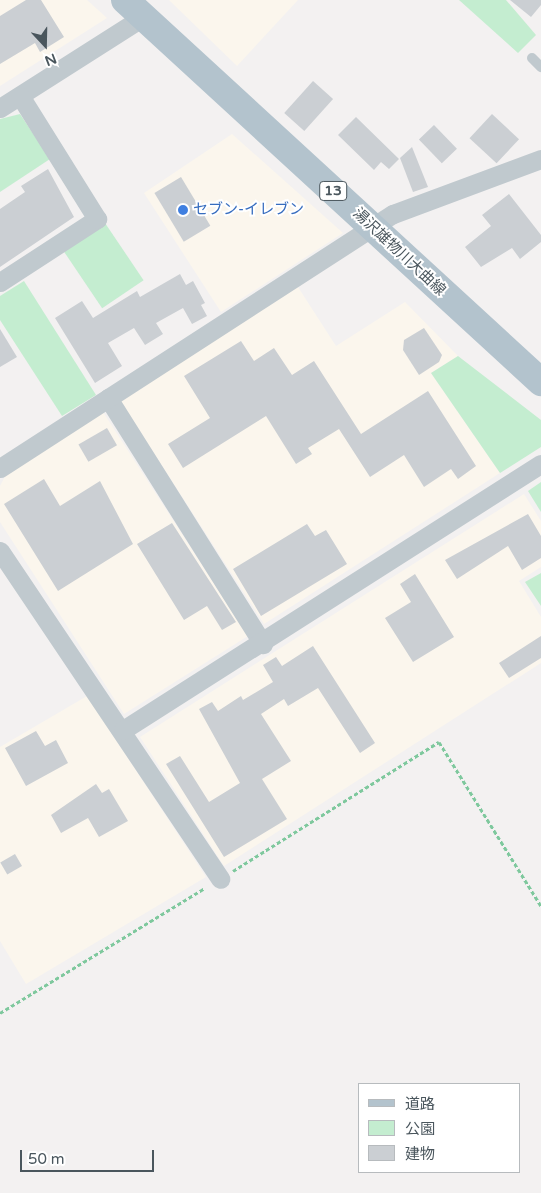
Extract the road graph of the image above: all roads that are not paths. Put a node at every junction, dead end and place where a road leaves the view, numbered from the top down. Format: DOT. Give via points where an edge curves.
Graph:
graph roads {
  1 [pos="134,9"];
  2 [pos="532,58"];
  3 [pos="541,67"];
  4 [pos="20,96"];
  5 [pos="0,108"];
  6 [pos="541,159"];
  7 [pos="372,227"];
  8 [pos="0,282"];
  9 [pos="541,382"];
  10 [pos="108,398"];
  11 [pos="541,464"];
  12 [pos="0,468"];
  13 [pos="0,550"];
  14 [pos="262,644"];
  15 [pos="123,730"];
  16 [pos="220,879"];
  1 -- 4 [label="street"];
  1 -- 7 [label="main road, 湯沢雄物川大曲線 / 13"];
  2 -- 3 [label="lane"];
  4 -- 5 [label="street"];
  4 -- 8 [label="street" via="97,219"];
  6 -- 7 [label="street" via="443,192"];
  7 -- 9 [label="main road, 湯沢雄物川大曲線 / 13"];
  7 -- 10 [label="street"];
  10 -- 12 [label="street"];
  10 -- 14 [label="street"];
  11 -- 14 [label="street"];
  13 -- 15 [label="street"];
  14 -- 15 [label="street"];
  15 -- 16 [label="street"];
}
